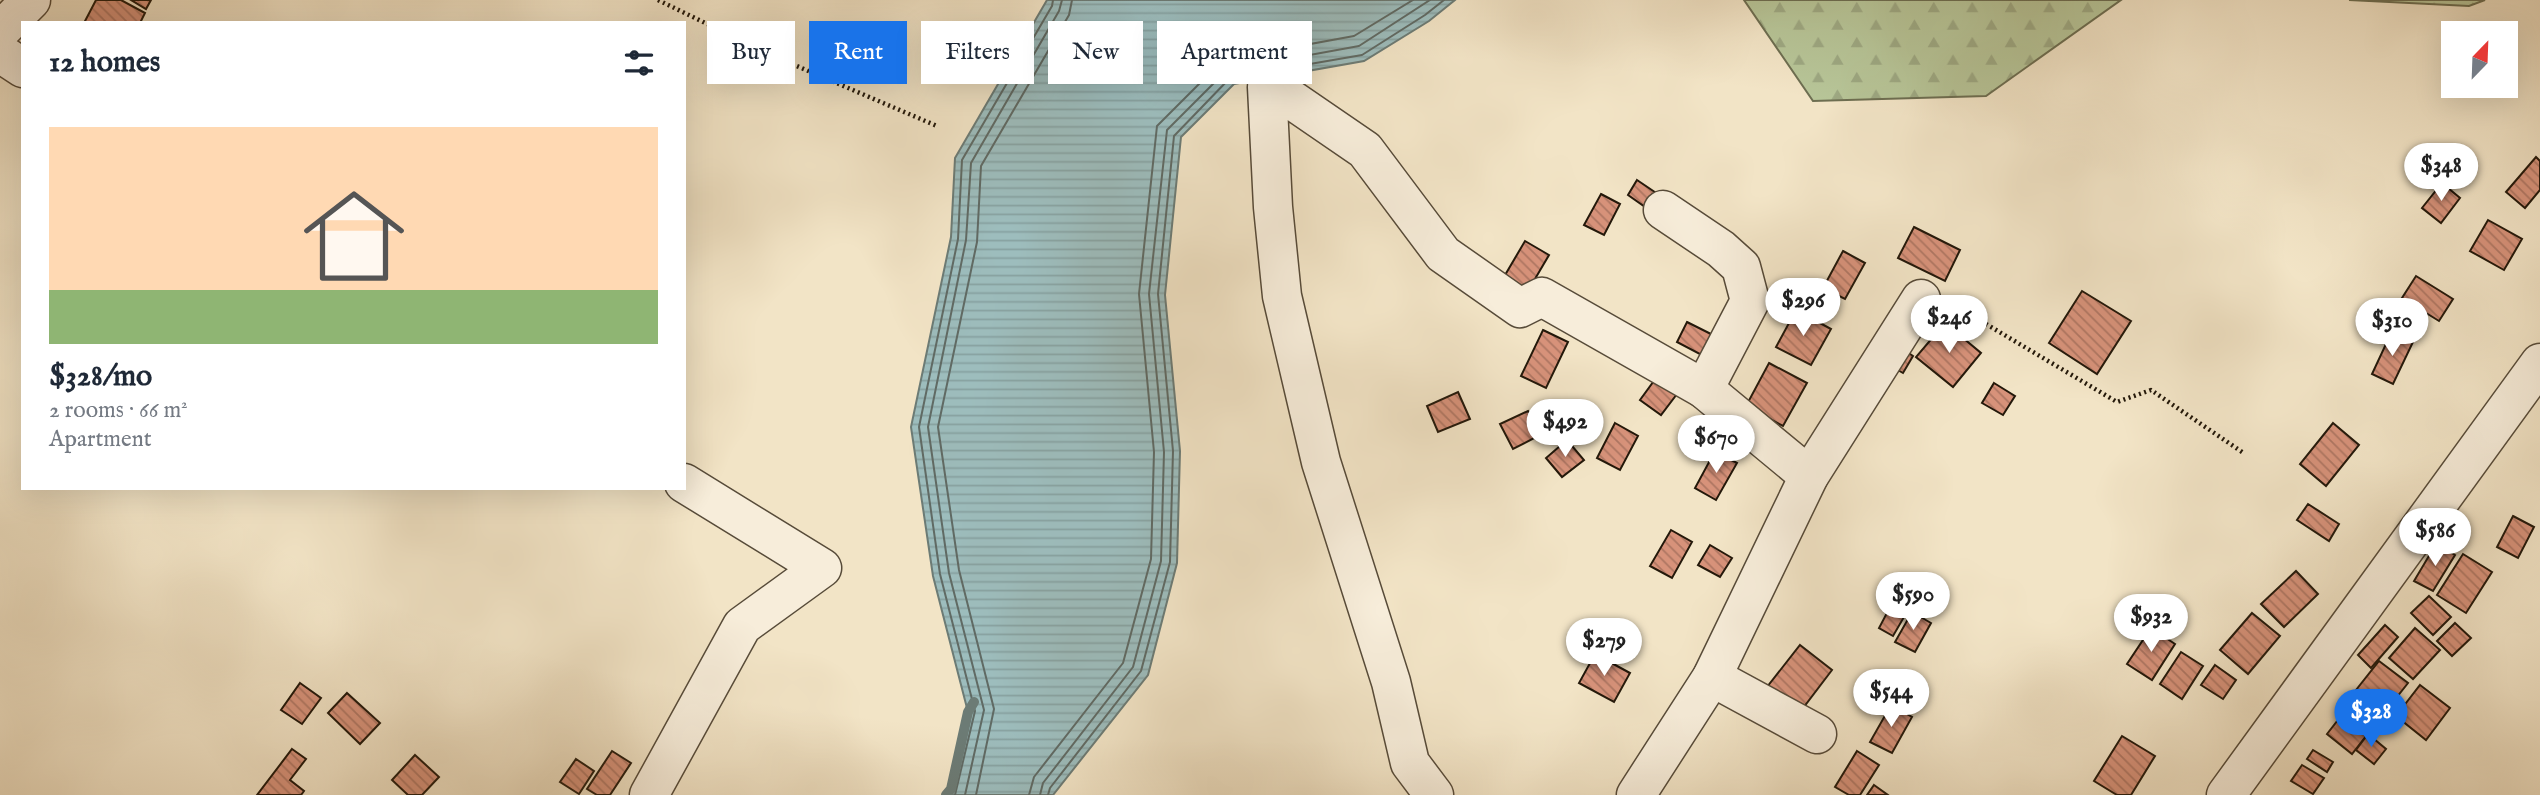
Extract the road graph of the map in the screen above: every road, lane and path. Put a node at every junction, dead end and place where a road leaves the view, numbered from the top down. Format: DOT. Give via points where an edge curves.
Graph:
graph roads {
  1 [pos="31,0"];
  2 [pos="657,0"];
  3 [pos="0,31"];
  4 [pos="0,53"];
  5 [pos="21,67"];
  6 [pos="937,127"];
  7 [pos="1663,210"];
  8 [pos="1921,299"];
  9 [pos="2540,363"];
  10 [pos="1704,389"];
  11 [pos="2245,454"];
  12 [pos="1809,476"];
  13 [pos="686,484"];
  14 [pos="1712,677"];
  15 [pos="1817,734"];
  16 [pos="649,795"];
  17 [pos="1434,795"];
  18 [pos="1636,795"];
  19 [pos="2226,795"];
  1 -- 3 [label="street"];
  2 -- 6 [label="path"];
  4 -- 5 [label="street"];
  7 -- 10 [label="street" via="1741,267 1750,301"];
  8 -- 11 [label="path" via="1986,324 2117,402 2151,390"];
  8 -- 12 [label="street"];
  9 -- 19 [label="street"];
  10 -- 12 [label="street"];
  10 -- 17 [label="street" via="1542,297 1520,308 1443,254 1364,150 1276,89 1266,87 1282,296 1312,424 1391,682 1410,763"];
  12 -- 14 [label="street"];
  13 -- 16 [label="street" via="822,569 743,626"];
  14 -- 15 [label="street"];
  14 -- 18 [label="street"];
}
